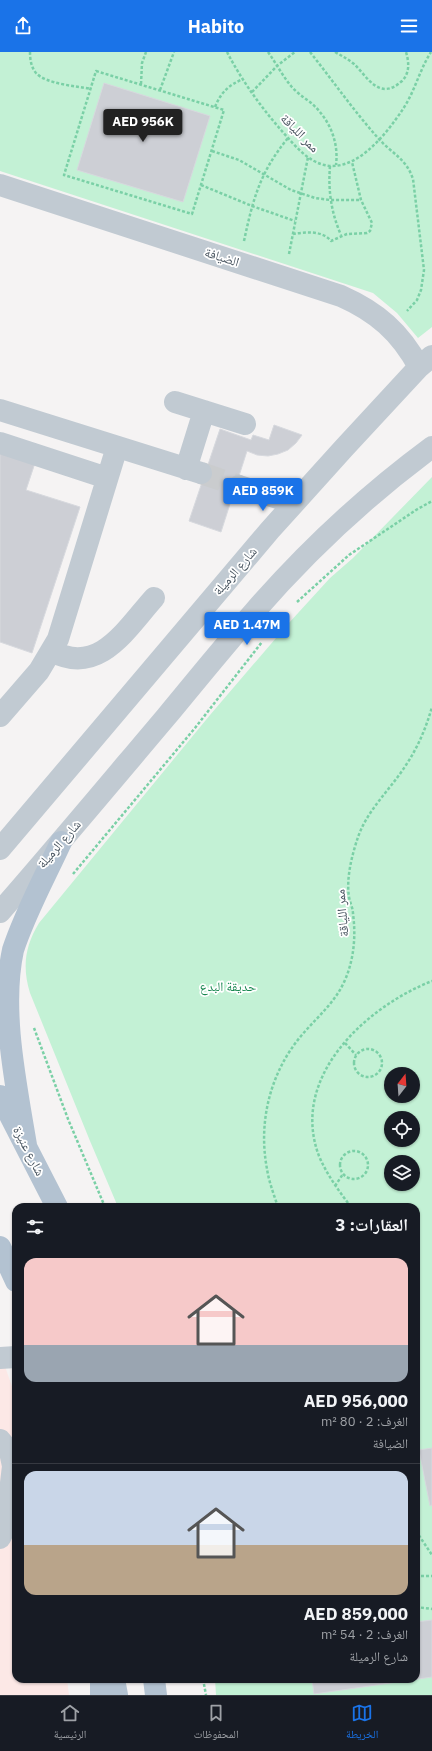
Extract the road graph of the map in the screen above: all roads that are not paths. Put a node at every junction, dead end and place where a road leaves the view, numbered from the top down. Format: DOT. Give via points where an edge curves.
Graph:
graph roads {
  1 [pos="0,185"];
  2 [pos="426,362"];
  3 [pos="175,402"];
  4 [pos="0,410"];
  5 [pos="204,411"];
  6 [pos="245,424"];
  7 [pos="0,443"];
  8 [pos="117,447"];
  9 [pos="432,447"];
  10 [pos="108,478"];
  11 [pos="240,486"];
  12 [pos="294,503"];
  13 [pos="154,598"];
  14 [pos="52,651"];
  15 [pos="0,716"];
  16 [pos="61,842"];
  17 [pos="0,849"];
  18 [pos="0,912"];
  19 [pos="0,1096"];
  20 [pos="26,1145"];
  21 [pos="55,1203"];
  22 [pos="0,1247"];
  23 [pos="12,1272"];
  24 [pos="12,1357"];
  25 [pos="0,1358"];
  26 [pos="0,1440"];
  27 [pos="12,1461"];
  28 [pos="12,1474"];
  29 [pos="0,1538"];
  30 [pos="102,1683"];
  31 [pos="115,1683"];
  32 [pos="154,1683"];
  33 [pos="101,1695"];
  34 [pos="117,1695"];
  35 [pos="156,1695"];
  1 -- 2 [label="street, الضيافة" via="341,296 370,311 391,327 412,353"];
  2 -- 12 [label="street, شارع الرميلة"];
  3 -- 5 [label="street"];
  4 -- 8 [label="street"];
  5 -- 6 [label="street"];
  5 -- 8 [label="street" via="193,471"];
  7 -- 10 [label="street"];
  8 -- 10 [label="street"];
  9 -- 16 [label="street, شارع الرميلة" via="365,501 254,611"];
  10 -- 14 [label="street" via="63,627"];
  11 -- 12 [label="street"];
  12 -- 17 [label="street, شارع الرميلة"];
  13 -- 14 [label="street" via="115,642 100,654 90,658 70,658"];
  14 -- 15 [label="street" via="39,671"];
  16 -- 18 [label="street, شارع الرميلة"];
  16 -- 20 [label="main road" via="20,930 6,986 7,1026"];
  19 -- 20 [label="main road, شارع عنيزة"];
  20 -- 21 [label="main road, شارع عنيزة"];
  22 -- 23 [label="main road"];
  24 -- 25 [label="street"];
  26 -- 27 [label="street" via="10,1452"];
  28 -- 29 [label="street" via="6,1525"];
  30 -- 33 [label="main road"];
  31 -- 34 [label="main road"];
  32 -- 35 [label="main road"];
}
